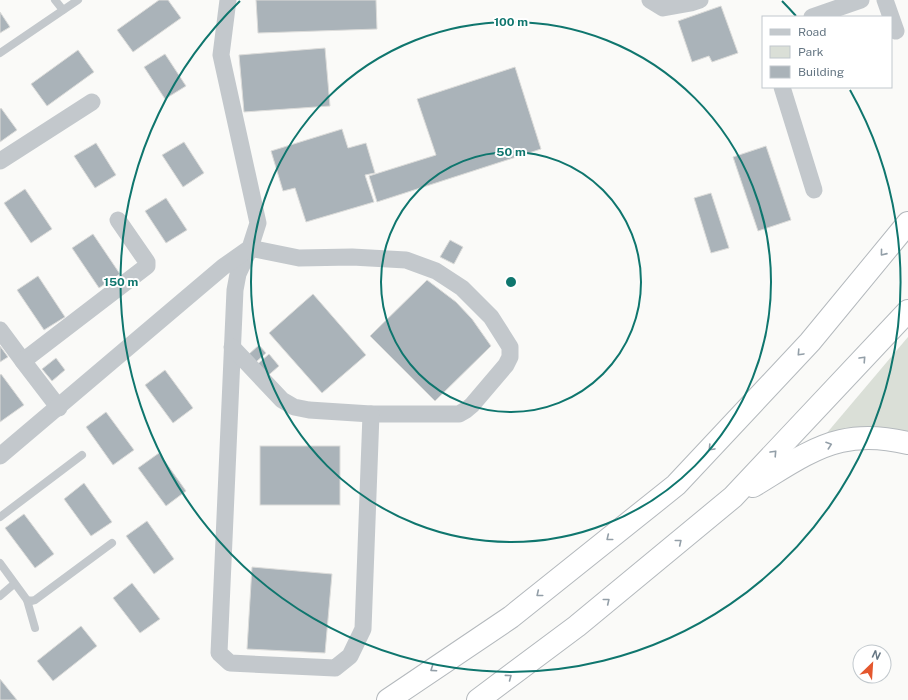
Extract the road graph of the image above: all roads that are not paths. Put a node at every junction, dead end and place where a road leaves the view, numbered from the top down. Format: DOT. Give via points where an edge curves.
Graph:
graph roads {
  1 [pos="55,0"];
  2 [pos="78,0"];
  3 [pos="228,0"];
  4 [pos="650,0"];
  5 [pos="700,0"];
  6 [pos="861,0"];
  7 [pos="885,0"];
  8 [pos="63,10"];
  9 [pos="815,16"];
  10 [pos="891,16"];
  11 [pos="892,20"];
  12 [pos="896,31"];
  13 [pos="0,53"];
  14 [pos="782,88"];
  15 [pos="92,102"];
  16 [pos="0,161"];
  17 [pos="814,190"];
  18 [pos="118,220"];
  19 [pos="908,223"];
  20 [pos="250,248"];
  21 [pos="908,311"];
  22 [pos="0,330"];
  23 [pos="232,347"];
  24 [pos="23,361"];
  25 [pos="59,408"];
  26 [pos="371,414"];
  27 [pos="908,443"];
  28 [pos="82,455"];
  29 [pos="0,456"];
  30 [pos="733,497"];
  31 [pos="0,517"];
  32 [pos="112,543"];
  33 [pos="0,563"];
  34 [pos="14,584"];
  35 [pos="0,596"];
  36 [pos="27,600"];
  37 [pos="35,628"];
  38 [pos="388,700"];
  39 [pos="478,700"];
  1 -- 8 [label="lane"];
  2 -- 8 [label="lane"];
  3 -- 20 [label="street" via="221,54 258,222"];
  4 -- 5 [label="street" via="663,8"];
  6 -- 9 [label="street"];
  7 -- 10 [label="street"];
  8 -- 13 [label="lane"];
  11 -- 12 [label="street"];
  14 -- 17 [label="street"];
  15 -- 16 [label="street"];
  18 -- 24 [label="street" via="147,262 147,266"];
  19 -- 38 [label="highway, one-way" via="810,342 676,485 511,617"];
  20 -- 23 [label="street" via="238,274 235,290"];
  20 -- 25 [label="street" via="223,267"];
  20 -- 26 [label="street" via="299,258 406,260 436,271 462,288 491,316 510,347 510,357 506,365 466,410 459,414"];
  30 -- 21 [label="highway, one-way"];
  22 -- 24 [label="street"];
  23 -- 26 [label="street" via="282,400 294,407"];
  23 -- 26 [label="street" via="218,653 230,663 335,668 350,656 363,629"];
  24 -- 25 [label="street"];
  25 -- 29 [label="street"];
  30 -- 27 [label="highway, one-way" via="816,449 841,440 871,438"];
  28 -- 31 [label="lane"];
  39 -- 30 [label="highway, one-way" via="577,626"];
  32 -- 36 [label="lane" via="35,600"];
  33 -- 34 [label="lane"];
  34 -- 35 [label="lane"];
  34 -- 36 [label="lane"];
  36 -- 37 [label="lane"];
}
